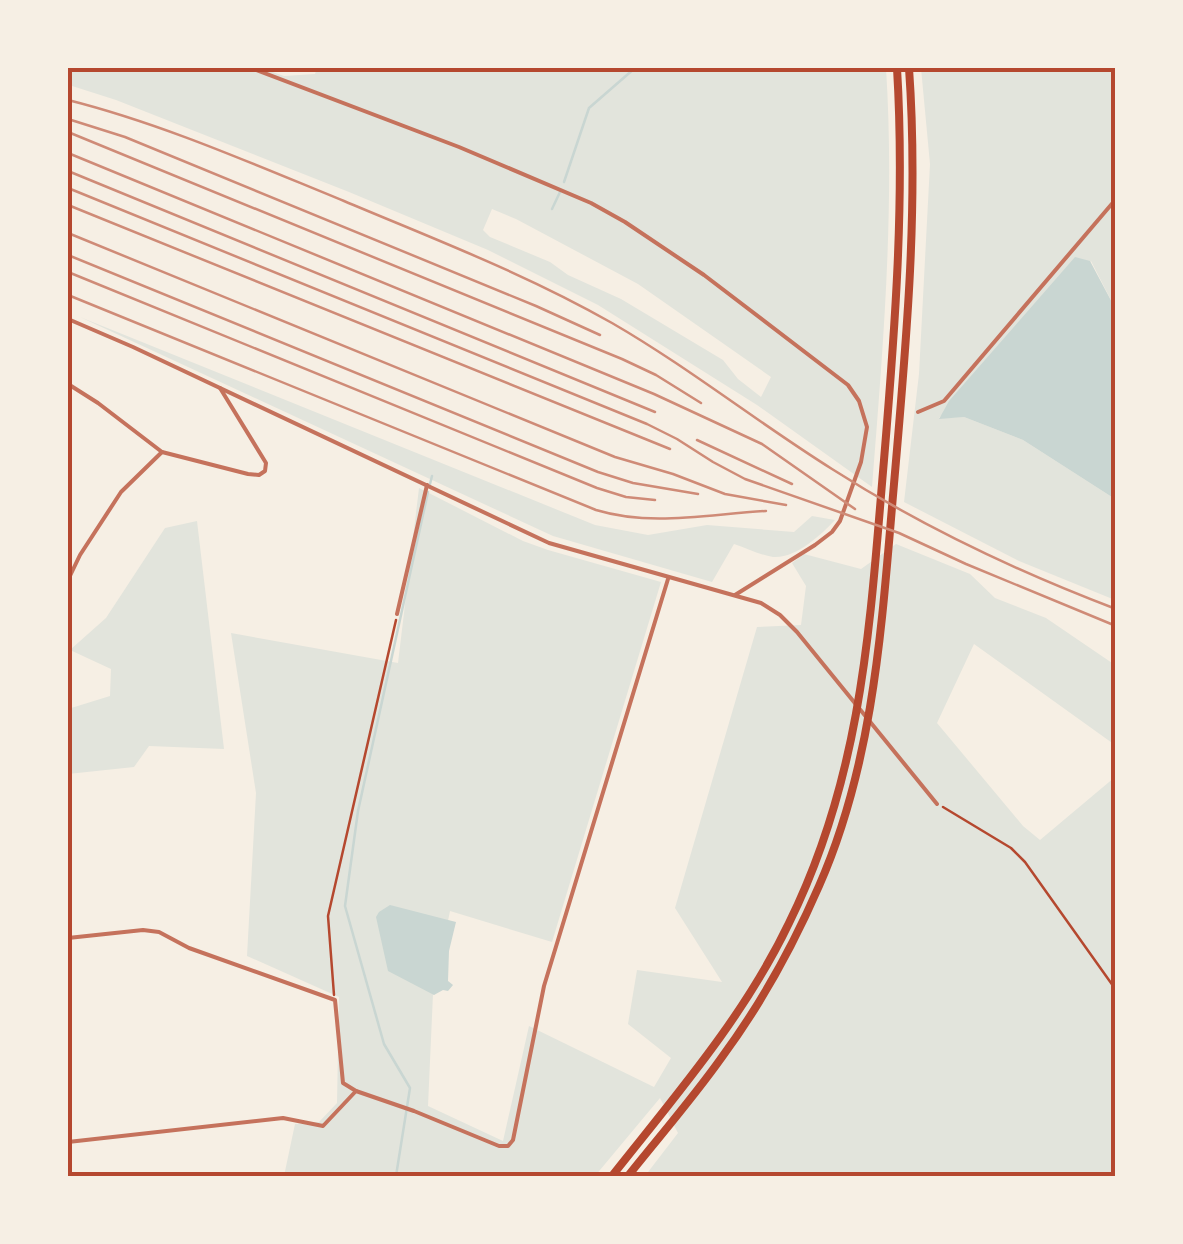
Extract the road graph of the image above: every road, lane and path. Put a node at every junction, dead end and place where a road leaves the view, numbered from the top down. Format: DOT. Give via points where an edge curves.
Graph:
graph roads {
  1 [pos="252,68"];
  2 [pos="896,68"];
  3 [pos="909,68"];
  4 [pos="1116,199"];
  5 [pos="68,319"];
  6 [pos="68,384"];
  7 [pos="220,388"];
  8 [pos="918,412"];
  9 [pos="162,452"];
  10 [pos="426,485"];
  11 [pos="668,579"];
  12 [pos="68,580"];
  13 [pos="735,594"];
  14 [pos="397,614"];
  15 [pos="937,804"];
  16 [pos="68,938"];
  17 [pos="1116,990"];
  18 [pos="335,1000"];
  19 [pos="356,1091"];
  20 [pos="68,1142"];
  21 [pos="612,1176"];
  22 [pos="628,1176"];
  1 -- 13 [label="street" via="590,203 704,274 848,385 867,427 840,521 815,546"];
  2 -- 21 [label="highway" via="898,284 868,639 852,741 822,846 770,963 712,1050"];
  3 -- 22 [label="highway" via="910,284 880,641 863,746 820,884 768,988"];
  4 -- 8 [label="street" via="944,401"];
  5 -- 7 [label="street"];
  6 -- 9 [label="street"];
  7 -- 9 [label="street" via="260,450 265,471 248,474"];
  7 -- 10 [label="street"];
  9 -- 12 [label="street" via="121,492"];
  10 -- 11 [label="street" via="549,543"];
  10 -- 14 [label="street"];
  11 -- 13 [label="street"];
  11 -- 19 [label="street" via="544,986 511,1144 499,1146"];
  13 -- 15 [label="street" via="780,615"];
  14 -- 18 [label="path" via="328,916"];
  15 -- 17 [label="path" via="1025,862"];
  16 -- 18 [label="street" via="160,932"];
  18 -- 19 [label="street" via="343,1084"];
  19 -- 20 [label="street" via="322,1126 283,1118"];
}
